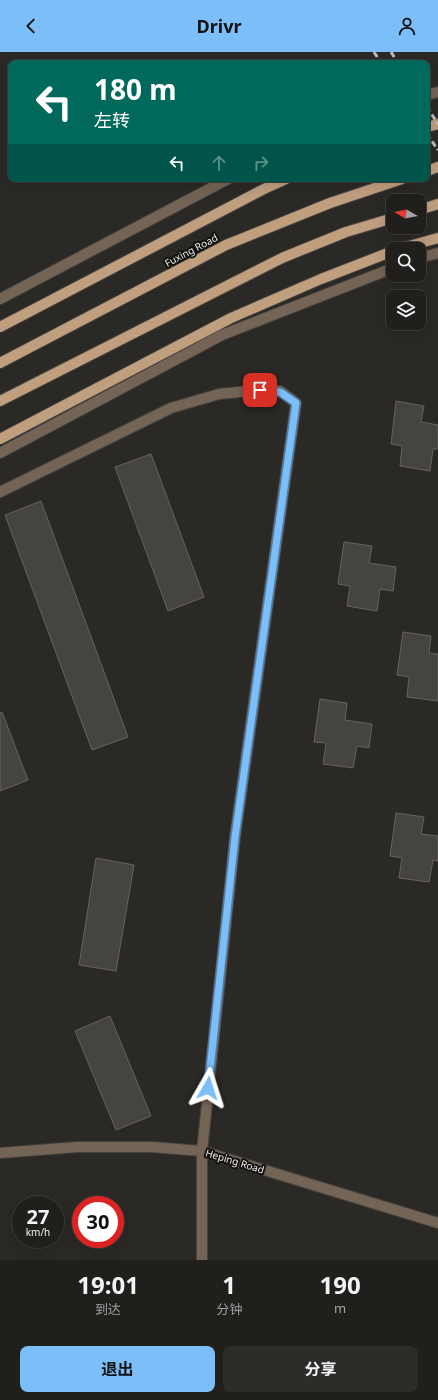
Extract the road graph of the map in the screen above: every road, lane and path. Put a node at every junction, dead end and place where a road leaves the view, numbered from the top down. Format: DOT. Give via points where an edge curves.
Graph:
graph roads {
  1 [pos="222,182"];
  2 [pos="279,182"];
  3 [pos="393,182"];
  4 [pos="438,204"];
  5 [pos="426,208"];
  6 [pos="386,220"];
  7 [pos="438,238"];
  8 [pos="423,242"];
  9 [pos="438,253"];
  10 [pos="386,254"];
  11 [pos="426,256"];
  12 [pos="386,271"];
  13 [pos="0,299"];
  14 [pos="0,327"];
  15 [pos="0,363"];
  16 [pos="0,401"];
  17 [pos="0,439"];
  18 [pos="0,453"];
  19 [pos="0,492"];
  20 [pos="202,1151"];
  21 [pos="0,1153"];
  22 [pos="438,1223"];
  23 [pos="202,1260"];
  1 -- 13 [label="street"];
  2 -- 14 [label="main road"];
  3 -- 15 [label="main road, Fuxing Road" via="330,203 226,245"];
  4 -- 5 [label="main road"];
  6 -- 16 [label="main road" via="346,232 282,258"];
  7 -- 8 [label="main road"];
  9 -- 11 [label="street"];
  10 -- 17 [label="main road" via="231,318"];
  12 -- 18 [label="street" via="222,335"];
  19 -- 20 [label="street" via="171,408 219,394 260,390 280,392 296,403 235,837"];
  20 -- 21 [label="street, Heping Road" via="152,1147 77,1147"];
  20 -- 22 [label="street, Heping Road"];
  20 -- 23 [label="street"];
}
